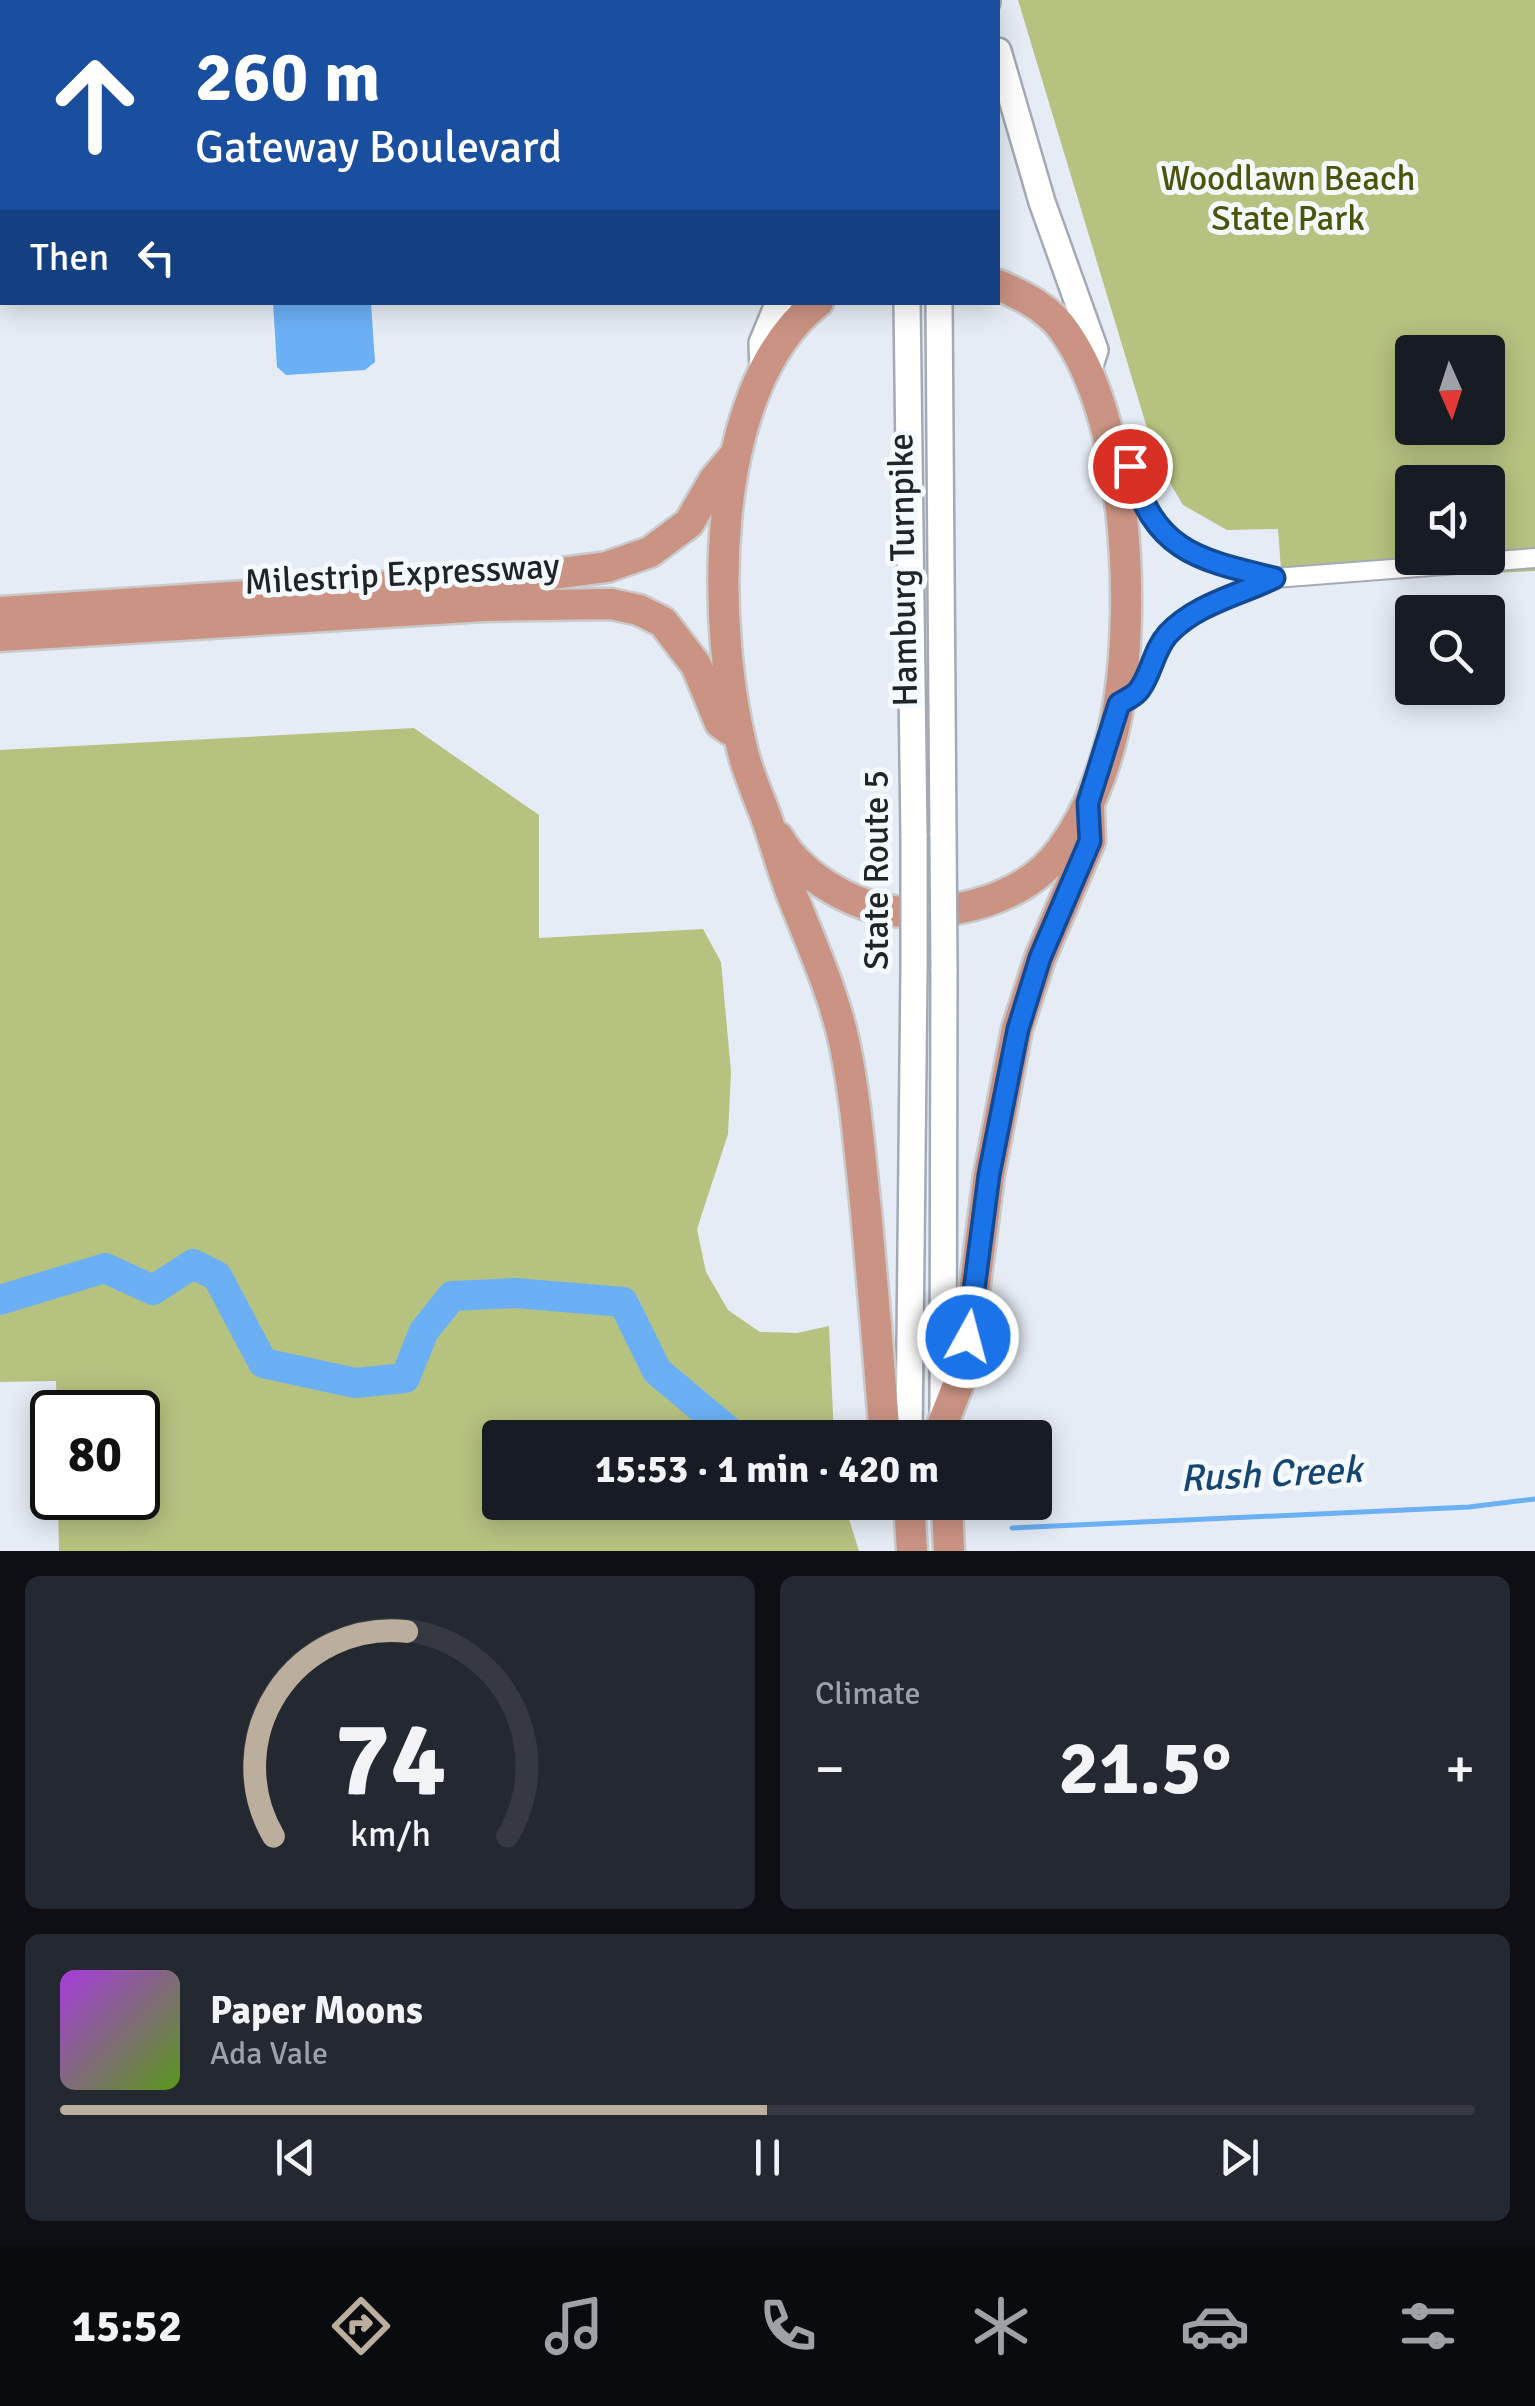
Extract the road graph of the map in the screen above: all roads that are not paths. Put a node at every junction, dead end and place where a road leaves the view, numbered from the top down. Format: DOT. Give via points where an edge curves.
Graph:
graph roads {
  1 [pos="1000,58"];
  2 [pos="1000,286"];
  3 [pos="778,305"];
  4 [pos="815,305"];
  5 [pos="907,305"];
  6 [pos="940,305"];
  7 [pos="763,371"];
  8 [pos="1088,372"];
  9 [pos="1111,446"];
  10 [pos="737,453"];
  11 [pos="1535,558"];
  12 [pos="1274,578"];
  13 [pos="0,612"];
  14 [pos="0,636"];
  15 [pos="1119,704"];
  16 [pos="740,738"];
  17 [pos="1088,803"];
  18 [pos="765,814"];
  19 [pos="883,1420"];
  20 [pos="910,1420"];
  21 [pos="943,1420"];
  22 [pos="946,1420"];
  23 [pos="910,1520"];
  24 [pos="948,1520"];
  25 [pos="912,1551"];
  26 [pos="949,1551"];
  1 -- 8 [label="main road" via="1094,350"];
  2 -- 8 [label="highway" via="1030,300 1065,330"];
  3 -- 7 [label="main road" via="762,343"];
  4 -- 7 [label="highway" via="782,338"];
  5 -- 20 [label="main road, State Route 5, bridge" via="914,837"];
  6 -- 21 [label="main road, Hamburg Turnpike, bridge"];
  7 -- 10 [label="highway"];
  8 -- 9 [label="highway"];
  9 -- 12 [label="street" via="1130,466 1158,526 1186,551"];
  9 -- 15 [label="highway" via="1125,578"];
  10 -- 13 [label="highway, Milestrip Expressway" via="690,523 650,552 607,567"];
  10 -- 16 [label="highway" via="723,592"];
  11 -- 12 [label="street"];
  12 -- 15 [label="street" via="1217,601 1170,632 1138,692"];
  14 -- 16 [label="highway, Milestrip Expressway" via="611,604 663,622 696,665 720,723"];
  15 -- 17 [label="highway"];
  16 -- 18 [label="highway"];
  17 -- 18 [label="highway" via="1060,852 1014,890 989,902 928,913 895,912 841,894 785,849"];
  17 -- 22 [label="highway" via="1090,841 1018,1029 992,1157 964,1370"];
  18 -- 19 [label="highway" via="846,1049"];
  23 -- 25 [label="highway"];
  24 -- 26 [label="highway"];
}
